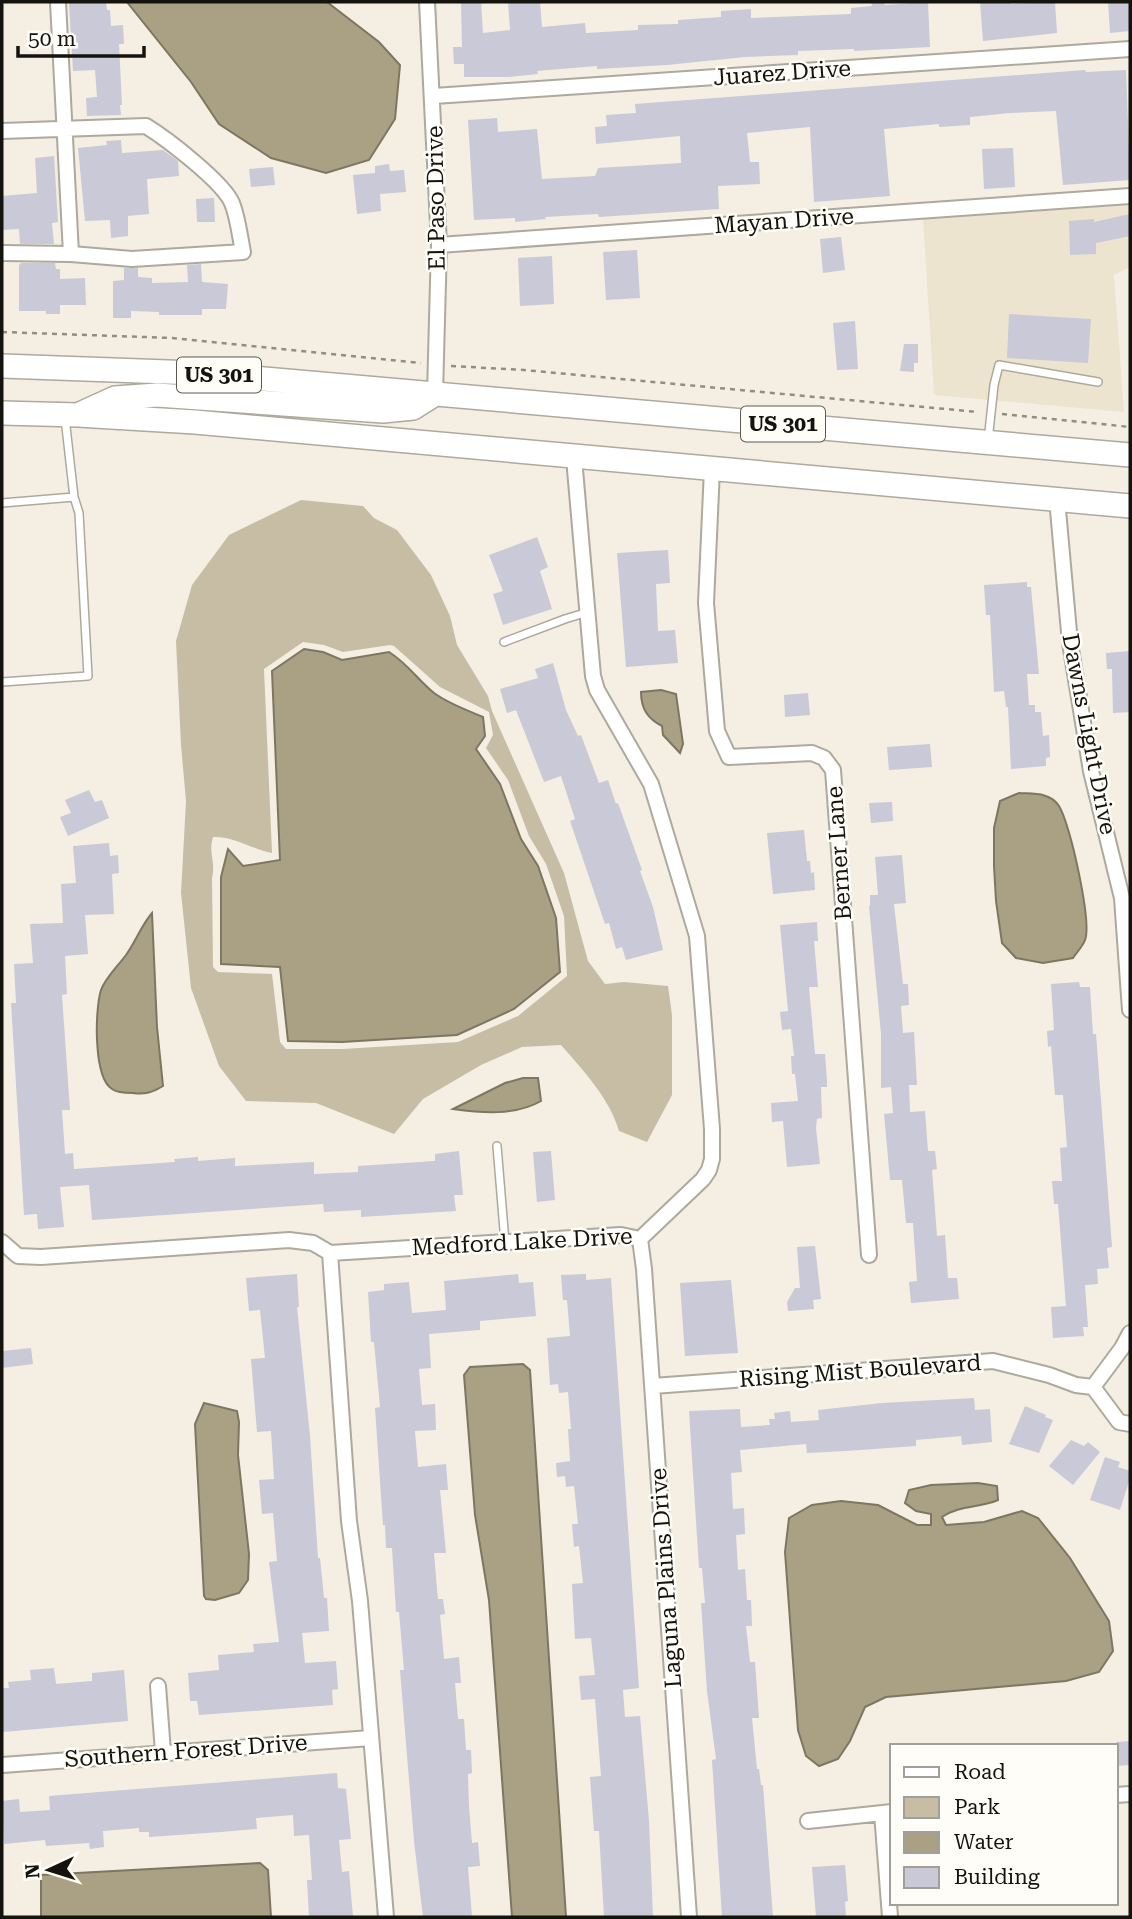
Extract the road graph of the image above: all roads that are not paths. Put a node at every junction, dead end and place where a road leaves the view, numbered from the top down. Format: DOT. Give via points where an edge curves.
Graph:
graph roads {
  1 [pos="58,2"];
  2 [pos="428,2"];
  3 [pos="1130,49"];
  4 [pos="434,96"];
  5 [pos="66,130"];
  6 [pos="2,131"];
  7 [pos="1130,196"];
  8 [pos="439,245"];
  9 [pos="2,253"];
  10 [pos="71,254"];
  11 [pos="2,366"];
  12 [pos="1098,382"];
  13 [pos="435,394"];
  14 [pos="2,413"];
  15 [pos="71,414"];
  16 [pos="988,442"];
  17 [pos="1130,455"];
  18 [pos="575,458"];
  19 [pos="712,470"];
  20 [pos="74,497"];
  21 [pos="1057,499"];
  22 [pos="2,503"];
  23 [pos="1130,506"];
  24 [pos="588,612"];
  25 [pos="504,642"];
  26 [pos="2,682"];
  27 [pos="1130,1010"];
  28 [pos="497,1146"];
  29 [pos="640,1239"];
  30 [pos="2,1242"];
  31 [pos="505,1243"];
  32 [pos="330,1254"];
  33 [pos="869,1255"];
  34 [pos="1130,1334"];
  35 [pos="653,1386"];
  36 [pos="1093,1387"];
  37 [pos="1130,1424"];
  38 [pos="158,1686"];
  39 [pos="371,1738"];
  40 [pos="163,1752"];
  41 [pos="2,1765"];
  42 [pos="887,1812"];
  43 [pos="808,1821"];
  44 [pos="386,1917"];
  45 [pos="689,1917"];
  46 [pos="890,1917"];
  1 -- 5 [label="street"];
  2 -- 4 [label="street, El Paso Drive"];
  3 -- 4 [label="street, Juarez Drive"];
  4 -- 8 [label="street, El Paso Drive"];
  5 -- 6 [label="street"];
  5 -- 10 [label="street"];
  5 -- 10 [label="street" via="146,126 165,138 232,202 243,252 132,259"];
  7 -- 8 [label="street, Mayan Drive"];
  8 -- 13 [label="street, El Paso Drive"];
  9 -- 10 [label="street"];
  11 -- 13 [label="main road, US 301" via="196,373"];
  12 -- 16 [label="lane" via="999,365"];
  13 -- 15 [label="main road" via="413,408 383,411 157,395 115,398"];
  13 -- 16 [label="main road, US 301"];
  14 -- 15 [label="main road, US 301"];
  15 -- 18 [label="main road, US 301" via="399,439"];
  15 -- 20 [label="lane"];
  16 -- 17 [label="main road, US 301"];
  18 -- 19 [label="main road, US 301"];
  18 -- 24 [label="street, Medford Lake Drive"];
  19 -- 21 [label="main road, US 301"];
  19 -- 33 [label="street, Berner Lane" via="706,603 717,731 729,757 812,753 824,758 833,770"];
  20 -- 22 [label="lane"];
  20 -- 26 [label="lane" via="79,513 88,676"];
  21 -- 23 [label="main road, US 301"];
  21 -- 27 [label="street, Dawns Light Drive" via="1069,643 1091,771 1122,898"];
  24 -- 25 [label="lane"];
  24 -- 29 [label="street, Medford Lake Drive" via="597,690 651,784 699,954 712,1159 703,1179"];
  28 -- 31 [label="lane"];
  29 -- 31 [label="street, Medford Lake Drive" via="621,1236"];
  29 -- 35 [label="street, Laguna Plains Drive"];
  30 -- 32 [label="street, Medford Lake Drive" via="18,1256 41,1258 289,1240 313,1243"];
  31 -- 32 [label="street, Medford Lake Drive"];
  32 -- 39 [label="street" via="349,1521"];
  34 -- 36 [label="street"];
  35 -- 36 [label="street, Rising Mist Boulevard" via="993,1361"];
  35 -- 45 [label="street, Laguna Plains Drive"];
  36 -- 37 [label="street" via="1119,1422"];
  38 -- 40 [label="street"];
  39 -- 40 [label="street, Southern Forest Drive"];
  39 -- 44 [label="street"];
  40 -- 41 [label="street, Southern Forest Drive"];
  42 -- 43 [label="street"];
  42 -- 46 [label="street"];
}
